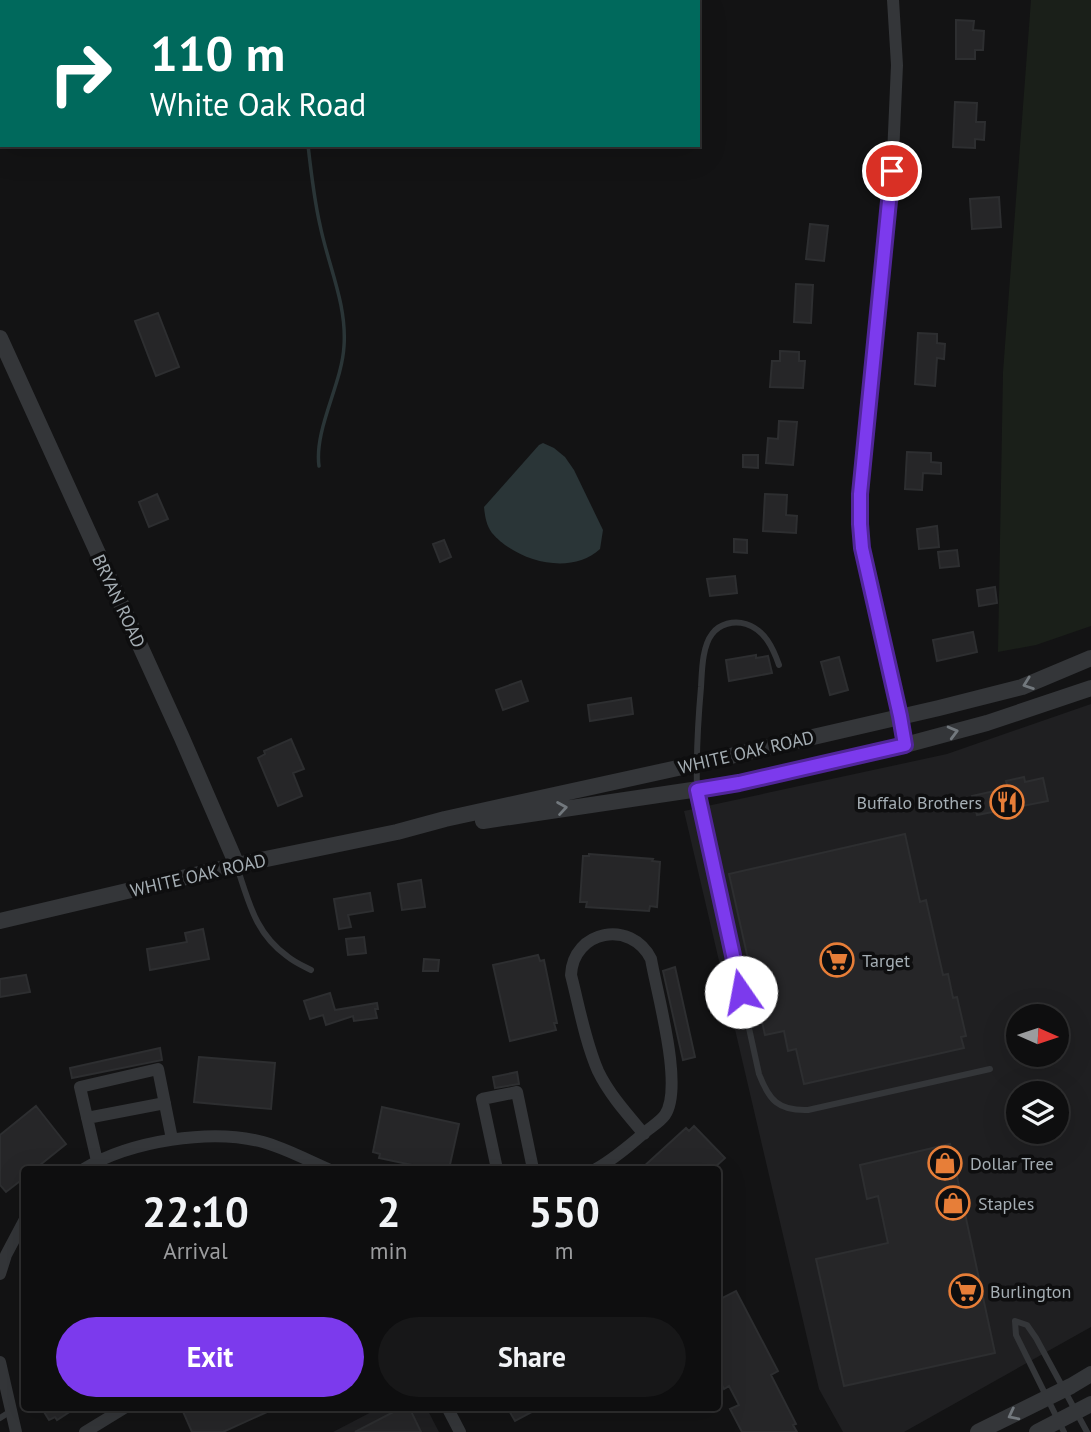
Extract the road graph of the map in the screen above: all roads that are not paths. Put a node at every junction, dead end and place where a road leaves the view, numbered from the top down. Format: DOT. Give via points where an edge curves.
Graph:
graph roads {
  1 [pos="893,0"];
  2 [pos="0,338"];
  3 [pos="1091,658"];
  4 [pos="779,665"];
  5 [pos="1091,688"];
  6 [pos="900,716"];
  7 [pos="905,745"];
  8 [pos="696,764"];
  9 [pos="697,790"];
  10 [pos="397,832"];
  11 [pos="237,865"];
  12 [pos="0,921"];
  13 [pos="311,970"];
  14 [pos="990,1069"];
  15 [pos="165,1103"];
  16 [pos="87,1118"];
  17 [pos="643,1134"];
  18 [pos="172,1139"];
  19 [pos="97,1161"];
  20 [pos="89,1166"];
  21 [pos="321,1166"];
  22 [pos="496,1166"];
  23 [pos="532,1166"];
  24 [pos="601,1166"];
  25 [pos="21,1227"];
  26 [pos="0,1274"];
  27 [pos="0,1362"];
  28 [pos="1091,1374"];
  29 [pos="1065,1389"];
  30 [pos="1047,1398"];
  31 [pos="1084,1407"];
  32 [pos="119,1411"];
  33 [pos="449,1411"];
  34 [pos="5,1415"];
  35 [pos="1061,1427"];
  36 [pos="16,1432"];
  37 [pos="85,1432"];
  38 [pos="460,1432"];
  39 [pos="978,1432"];
  40 [pos="1037,1432"];
  41 [pos="1087,1432"];
  1 -- 6 [label="street" via="897,65 893,155 860,524"];
  2 -- 11 [label="street, BRYAN ROAD"];
  3 -- 6 [label="street, WHITE OAK ROAD, one-way" via="1022,687"];
  4 -- 8 [label="lane" via="762,634 745,624 727,624 710,635 703,666"];
  7 -- 5 [label="street, WHITE OAK ROAD, one-way"];
  6 -- 7 [label="street"];
  6 -- 8 [label="street, WHITE OAK ROAD"];
  7 -- 9 [label="street, WHITE OAK ROAD"];
  8 -- 9 [label="lane"];
  8 -- 10 [label="street, WHITE OAK ROAD"];
  10 -- 9 [label="street, WHITE OAK ROAD, one-way"];
  9 -- 14 [label="lane" via="759,1074 771,1099 785,1108 808,1110"];
  10 -- 11 [label="street, WHITE OAK ROAD"];
  11 -- 12 [label="street, WHITE OAK ROAD"];
  11 -- 13 [label="lane" via="256,921 271,942"];
  15 -- 16 [label="street"];
  15 -- 16 [label="street" via="158,1069 80,1087"];
  15 -- 18 [label="street"];
  16 -- 19 [label="street"];
  17 -- 17 [label="street" via="666,1113 671,1090 670,1058 651,959 647,950 628,936 603,934 581,949 571,975 599,1072"];
  17 -- 24 [label="street"];
  18 -- 19 [label="street"];
  18 -- 21 [label="street" via="240,1138"];
  19 -- 20 [label="street"];
  22 -- 23 [label="street" via="482,1100 517,1092"];
  25 -- 26 [label="street"];
  27 -- 34 [label="street"];
  28 -- 29 [label="street"];
  29 -- 30 [label="street"];
  29 -- 30 [label="lane" via="1027,1325 1015,1321 1016,1335"];
  29 -- 31 [label="lane"];
  30 -- 35 [label="lane"];
  30 -- 39 [label="street, one-way"];
  31 -- 35 [label="street"];
  31 -- 41 [label="lane"];
  32 -- 37 [label="street"];
  33 -- 38 [label="street"];
  34 -- 36 [label="street"];
  35 -- 40 [label="street"];
}
